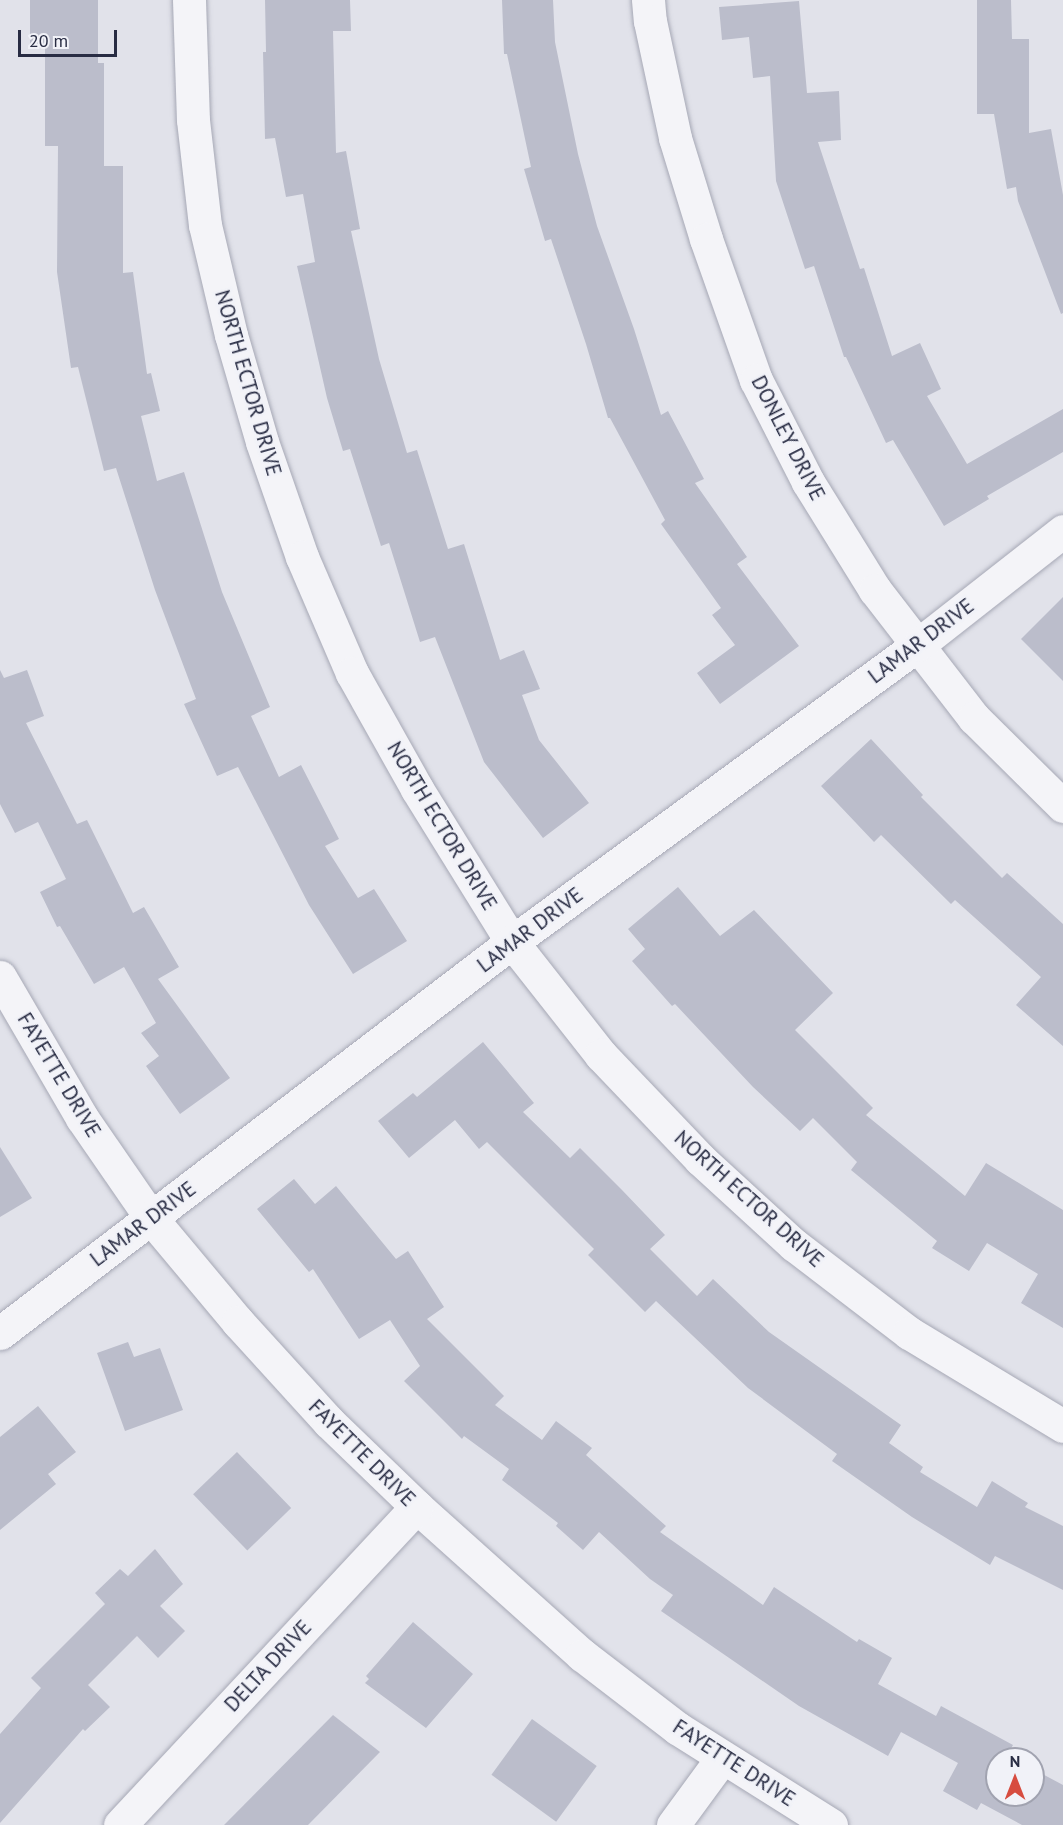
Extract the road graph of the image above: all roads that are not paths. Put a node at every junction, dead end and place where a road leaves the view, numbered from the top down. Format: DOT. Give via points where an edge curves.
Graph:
graph roads {
  1 [pos="189,0"];
  2 [pos="648,0"];
  3 [pos="1063,531"];
  4 [pos="919,644"];
  5 [pos="1063,806"];
  6 [pos="512,942"];
  7 [pos="0,977"];
  8 [pos="151,1218"];
  9 [pos="0,1333"];
  10 [pos="1063,1426"];
  11 [pos="417,1507"];
  12 [pos="722,1758"];
  13 [pos="120,1825"];
  14 [pos="673,1825"];
  15 [pos="831,1825"];
  1 -- 6 [label="street, NORTH ECTOR DRIVE" via="194,120 205,225 262,442 302,556 352,673 417,789"];
  2 -- 4 [label="street, DONLEY DRIVE" via="675,138 756,380 808,482 869,580"];
  3 -- 4 [label="street, LAMAR DRIVE"];
  4 -- 5 [label="street, DONLEY DRIVE" via="974,718"];
  4 -- 6 [label="street, LAMAR DRIVE"];
  6 -- 8 [label="street, LAMAR DRIVE"];
  6 -- 10 [label="street, NORTH ECTOR DRIVE" via="601,1055 700,1159 794,1245 909,1333"];
  7 -- 8 [label="street, FAYETTE DRIVE" via="82,1118"];
  8 -- 9 [label="street, LAMAR DRIVE"];
  8 -- 11 [label="street, FAYETTE DRIVE" via="329,1422"];
  11 -- 12 [label="street, FAYETTE DRIVE" via="582,1655"];
  11 -- 13 [label="street, DELTA DRIVE"];
  12 -- 14 [label="street"];
  12 -- 15 [label="street, FAYETTE DRIVE"];
}
